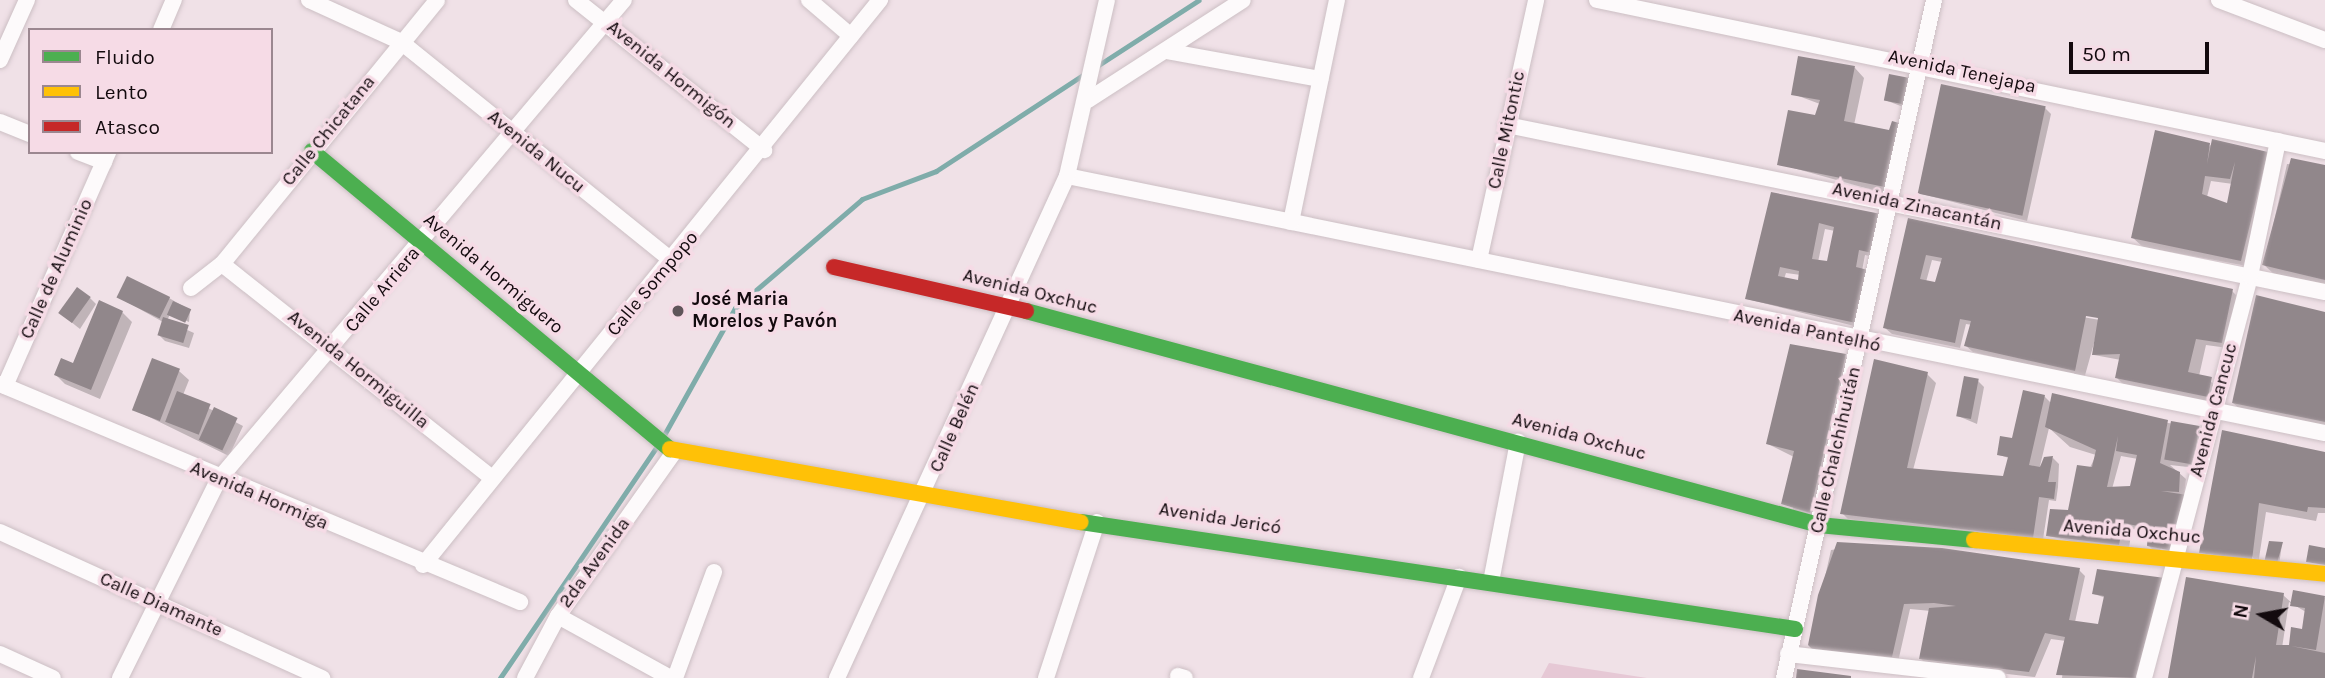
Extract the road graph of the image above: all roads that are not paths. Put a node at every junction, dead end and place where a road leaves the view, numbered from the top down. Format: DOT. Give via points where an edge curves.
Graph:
graph roads {
  1 [pos="27,0"];
  2 [pos="174,0"];
  3 [pos="311,0"];
  4 [pos="437,0"];
  5 [pos="576,0"];
  6 [pos="624,0"];
  7 [pos="810,0"];
  8 [pos="880,0"];
  9 [pos="1107,0"];
  10 [pos="1243,0"];
  11 [pos="1337,0"];
  12 [pos="1536,0"];
  13 [pos="1597,0"];
  14 [pos="1934,0"];
  15 [pos="2219,0"];
  16 [pos="605,22"];
  17 [pos="162,28"];
  18 [pos="851,36"];
  19 [pos="2325,40"];
  20 [pos="401,43"];
  21 [pos="1166,51"];
  22 [pos="0,60"];
  23 [pos="1920,63"];
  24 [pos="1320,79"];
  25 [pos="1089,94"];
  26 [pos="0,122"];
  27 [pos="1507,125"];
  28 [pos="512,132"];
  29 [pos="28,133"];
  30 [pos="2278,141"];
  31 [pos="764,150"];
  32 [pos="312,151"];
  33 [pos="2325,151"];
  34 [pos="106,157"];
  35 [pos="1067,176"];
  36 [pos="1890,201"];
  37 [pos="1291,222"];
  38 [pos="422,243"];
  39 [pos="1479,260"];
  40 [pos="672,261"];
  41 [pos="222,264"];
  42 [pos="834,267"];
  43 [pos="2250,276"];
  44 [pos="191,288"];
  45 [pos="2325,292"];
  46 [pos="1010,307"];
  47 [pos="1860,343"];
  48 [pos="334,349"];
  49 [pos="578,373"];
  50 [pos="2,385"];
  51 [pos="2212,411"];
  52 [pos="645,431"];
  53 [pos="2325,433"];
  54 [pos="1518,442"];
  55 [pos="671,450"];
  56 [pos="492,478"];
  57 [pos="219,479"];
  58 [pos="923,498"];
  59 [pos="1097,522"];
  60 [pos="1819,525"];
  61 [pos="0,532"];
  62 [pos="2176,557"];
  63 [pos="423,565"];
  64 [pos="715,572"];
  65 [pos="2325,574"];
  66 [pos="1459,577"];
  67 [pos="1490,582"];
  68 [pos="520,602"];
  69 [pos="157,603"];
  70 [pos="558,616"];
  71 [pos="1795,629"];
  72 [pos="0,654"];
  73 [pos="1788,654"];
  74 [pos="53,678"];
  75 [pos="120,678"];
  76 [pos="322,678"];
  77 [pos="524,678"];
  78 [pos="673,678"];
  79 [pos="837,678"];
  80 [pos="1046,678"];
  81 [pos="1422,678"];
  82 [pos="1784,678"];
  83 [pos="1998,678"];
  84 [pos="2144,678"];
  1 -- 22 [label="street"];
  2 -- 17 [label="street"];
  3 -- 20 [label="street, Avenida Nucu"];
  4 -- 20 [label="street, Calle Chicatana"];
  5 -- 16 [label="street, Avenida Hormigón"];
  6 -- 16 [label="street, Calle Arriera"];
  7 -- 18 [label="street"];
  8 -- 18 [label="street, Calle Sompopo"];
  9 -- 25 [label="street, Calle Belén"];
  10 -- 21 [label="street"];
  11 -- 24 [label="street"];
  12 -- 27 [label="street, Calle Mitontic"];
  13 -- 23 [label="street, Avenida Tenejapa"];
  14 -- 23 [label="street, Calle Chalchihuitán"];
  15 -- 19 [label="street"];
  16 -- 28 [label="street, Calle Arriera"];
  16 -- 31 [label="street, Avenida Hormigón"];
  18 -- 31 [label="street, Calle Sompopo"];
  20 -- 28 [label="street, Avenida Nucu"];
  20 -- 32 [label="street, Calle Chicatana"];
  21 -- 24 [label="street"];
  21 -- 25 [label="street"];
  23 -- 30 [label="street, Avenida Tenejapa"];
  23 -- 36 [label="street, Calle Chalchihuitán"];
  24 -- 37 [label="street"];
  25 -- 35 [label="street, Calle Belén"];
  26 -- 29 [label="street"];
  27 -- 36 [label="street, Avenida Zinacantán"];
  27 -- 39 [label="street, Calle Mitontic"];
  28 -- 38 [label="street, Calle Arriera"];
  28 -- 40 [label="street, Avenida Nucu"];
  30 -- 33 [label="street, Avenida Tenejapa"];
  30 -- 43 [label="street, Avenida Cancuc"];
  31 -- 40 [label="street, Calle Sompopo"];
  32 -- 38 [label="street, Avenida Hormiguero"];
  32 -- 41 [label="street, Calle Chicatana"];
  34 -- 50 [label="street, Calle de Aluminio"];
  35 -- 37 [label="street"];
  35 -- 46 [label="street, Calle Belén"];
  36 -- 43 [label="street, Avenida Zinacantán"];
  36 -- 47 [label="street, Calle Chalchihuitán"];
  37 -- 39 [label="street, Avenida Pantelhó"];
  38 -- 48 [label="street, Calle Arriera"];
  38 -- 49 [label="street, Avenida Hormiguero"];
  39 -- 47 [label="street, Avenida Pantelhó"];
  40 -- 49 [label="street, Calle Sompopo"];
  41 -- 44 [label="street, Calle Chicatana"];
  41 -- 48 [label="street, Avenida Hormiguilla"];
  42 -- 46 [label="street, Avenida Oxchuc"];
  43 -- 45 [label="street, Avenida Zinacantán"];
  43 -- 51 [label="street, Avenida Cancuc"];
  46 -- 54 [label="street, Avenida Oxchuc"];
  46 -- 58 [label="street, Calle Belén"];
  47 -- 51 [label="street, Avenida Pantelhó"];
  47 -- 60 [label="street, Calle Chalchihuitán"];
  48 -- 56 [label="street, Avenida Hormiguilla"];
  48 -- 57 [label="street, Calle Arriera"];
  49 -- 52 [label="street, Avenida Hormiguero"];
  49 -- 56 [label="street, Calle Sompopo"];
  50 -- 57 [label="street, Avenida Hormiga"];
  51 -- 53 [label="street, Avenida Pantelhó"];
  51 -- 62 [label="street, Avenida Cancuc"];
  52 -- 55 [label="street, Avenida Jericó"];
  54 -- 60 [label="street, Avenida Oxchuc"];
  54 -- 67 [label="street"];
  55 -- 58 [label="street, Avenida Jericó"];
  55 -- 70 [label="street, 2da Avenida"];
  56 -- 63 [label="street, Calle Sompopo"];
  57 -- 63 [label="street, Avenida Hormiga"];
  57 -- 69 [label="street, Calle Arriera"];
  58 -- 59 [label="street, Avenida Jericó"];
  58 -- 79 [label="street, Calle Belén"];
  59 -- 66 [label="street, Avenida Jericó"];
  59 -- 80 [label="street"];
  60 -- 62 [label="street, Avenida Oxchuc"];
  60 -- 71 [label="street, Calle Chalchihuitán"];
  61 -- 69 [label="street, Calle Diamante"];
  62 -- 65 [label="street, Avenida Oxchuc"];
  62 -- 84 [label="street, Avenida Cancuc"];
  63 -- 68 [label="street, Avenida Hormiga"];
  64 -- 78 [label="street"];
  66 -- 67 [label="street, Avenida Jericó"];
  66 -- 81 [label="street"];
  67 -- 71 [label="street, Avenida Jericó"];
  69 -- 75 [label="street, Calle Arriera"];
  69 -- 76 [label="street, Calle Diamante"];
  70 -- 77 [label="street, 2da Avenida"];
  70 -- 78 [label="street"];
  71 -- 73 [label="street, Calle Chalchihuitán"];
  72 -- 74 [label="street"];
  73 -- 82 [label="street, Calle Chalchihuitán"];
  73 -- 83 [label="street"];
}
